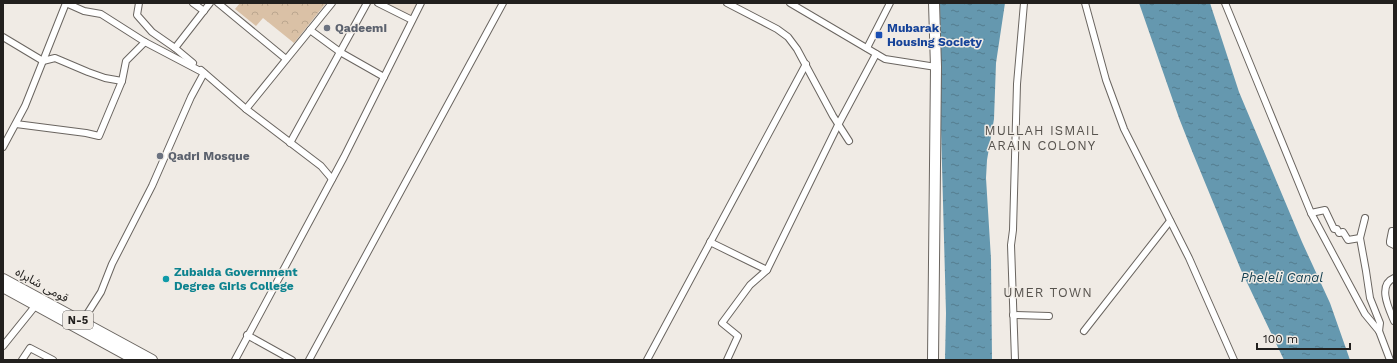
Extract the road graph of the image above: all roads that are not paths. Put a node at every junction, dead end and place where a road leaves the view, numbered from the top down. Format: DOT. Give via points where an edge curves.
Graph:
graph roads {
  1 [pos="66,3"];
  2 [pos="139,3"];
  3 [pos="193,3"];
  4 [pos="210,3"];
  5 [pos="218,3"];
  6 [pos="332,3"];
  7 [pos="367,3"];
  8 [pos="378,3"];
  9 [pos="420,3"];
  10 [pos="503,3"];
  11 [pos="727,3"];
  12 [pos="790,3"];
  13 [pos="890,3"];
  14 [pos="934,3"];
  15 [pos="1024,3"];
  16 [pos="1085,3"];
  17 [pos="1225,3"];
  18 [pos="204,11"];
  19 [pos="412,20"];
  20 [pos="310,30"];
  21 [pos="3,37"];
  22 [pos="145,42"];
  23 [pos="175,48"];
  24 [pos="867,48"];
  25 [pos="340,52"];
  26 [pos="876,54"];
  27 [pos="286,59"];
  28 [pos="43,61"];
  29 [pos="806,64"];
  30 [pos="936,67"];
  31 [pos="204,73"];
  32 [pos="384,77"];
  33 [pos="122,81"];
  34 [pos="246,108"];
  35 [pos="16,124"];
  36 [pos="838,125"];
  37 [pos="849,141"];
  38 [pos="290,143"];
  39 [pos="3,147"];
  40 [pos="332,179"];
  41 [pos="1311,213"];
  42 [pos="1365,218"];
  43 [pos="1170,221"];
  44 [pos="1392,231"];
  45 [pos="1360,238"];
  46 [pos="710,242"];
  47 [pos="1394,245"];
  48 [pos="767,270"];
  49 [pos="1394,278"];
  50 [pos="3,279"];
  51 [pos="3,287"];
  52 [pos="36,305"];
  53 [pos="1013,315"];
  54 [pos="1049,316"];
  55 [pos="1394,319"];
  56 [pos="82,322"];
  57 [pos="1380,324"];
  58 [pos="1084,331"];
  59 [pos="1378,331"];
  60 [pos="248,335"];
  61 [pos="3,346"];
  62 [pos="131,359"];
  63 [pos="22,360"];
  64 [pos="53,360"];
  65 [pos="152,360"];
  66 [pos="235,360"];
  67 [pos="292,360"];
  68 [pos="309,360"];
  69 [pos="647,360"];
  70 [pos="727,360"];
  71 [pos="933,360"];
  72 [pos="1015,360"];
  73 [pos="1234,360"];
  74 [pos="1390,360"];
  1 -- 22 [label="street" via="84,11 101,14"];
  1 -- 28 [label="street"];
  2 -- 23 [label="street" via="138,15 152,32"];
  3 -- 18 [label="street"];
  4 -- 18 [label="street"];
  5 -- 27 [label="street"];
  6 -- 20 [label="street"];
  7 -- 25 [label="street"];
  8 -- 19 [label="street"];
  9 -- 19 [label="street"];
  10 -- 68 [label="street"];
  11 -- 29 [label="street" via="788,37"];
  12 -- 24 [label="street"];
  13 -- 24 [label="street"];
  14 -- 30 [label="main road"];
  15 -- 53 [label="street" via="1017,84 1011,245"];
  16 -- 43 [label="street" via="1106,80 1124,129"];
  17 -- 41 [label="street"];
  18 -- 23 [label="street"];
  19 -- 32 [label="street"];
  20 -- 25 [label="street"];
  20 -- 27 [label="street"];
  21 -- 28 [label="street"];
  22 -- 31 [label="street"];
  22 -- 33 [label="street" via="126,61"];
  23 -- 31 [label="street"];
  24 -- 26 [label="street"];
  25 -- 32 [label="street"];
  25 -- 38 [label="street"];
  26 -- 30 [label="street" via="885,59"];
  26 -- 36 [label="street"];
  27 -- 34 [label="street"];
  28 -- 33 [label="street" via="55,58 104,78"];
  28 -- 35 [label="street"];
  29 -- 36 [label="street"];
  29 -- 46 [label="street"];
  30 -- 71 [label="main road"];
  31 -- 34 [label="street"];
  31 -- 56 [label="street" via="101,292"];
  32 -- 40 [label="street"];
  33 -- 35 [label="street" via="99,136"];
  34 -- 38 [label="street"];
  35 -- 39 [label="street"];
  36 -- 37 [label="street"];
  36 -- 48 [label="street"];
  38 -- 40 [label="street" via="321,166"];
  40 -- 60 [label="street"];
  41 -- 45 [label="street" via="1325,210 1334,229 1343,232 1348,240"];
  41 -- 59 [label="street" via="1366,314"];
  42 -- 45 [label="street"];
  43 -- 58 [label="street"];
  43 -- 73 [label="street"];
  44 -- 47 [label="street" via="1390,243"];
  45 -- 57 [label="street" via="1370,298"];
  46 -- 48 [label="street"];
  46 -- 69 [label="street"];
  48 -- 70 [label="street" via="750,285 722,323 738,336"];
  49 -- 55 [label="street" via="1385,287 1387,306"];
  50 -- 56 [label="main road, قومی شاہراہ / N-5"];
  51 -- 52 [label="main road, قومی شاہراہ / N-5"];
  52 -- 61 [label="street"];
  52 -- 62 [label="main road, قومی شاہراہ / N-5"];
  53 -- 54 [label="street"];
  53 -- 72 [label="street"];
  55 -- 57 [label="street"];
  56 -- 65 [label="main road, قومی شاہراہ / N-5"];
  57 -- 59 [label="street"];
  59 -- 74 [label="street"];
  60 -- 66 [label="street"];
  60 -- 67 [label="street"];
  63 -- 64 [label="street" via="30,348"];
}
